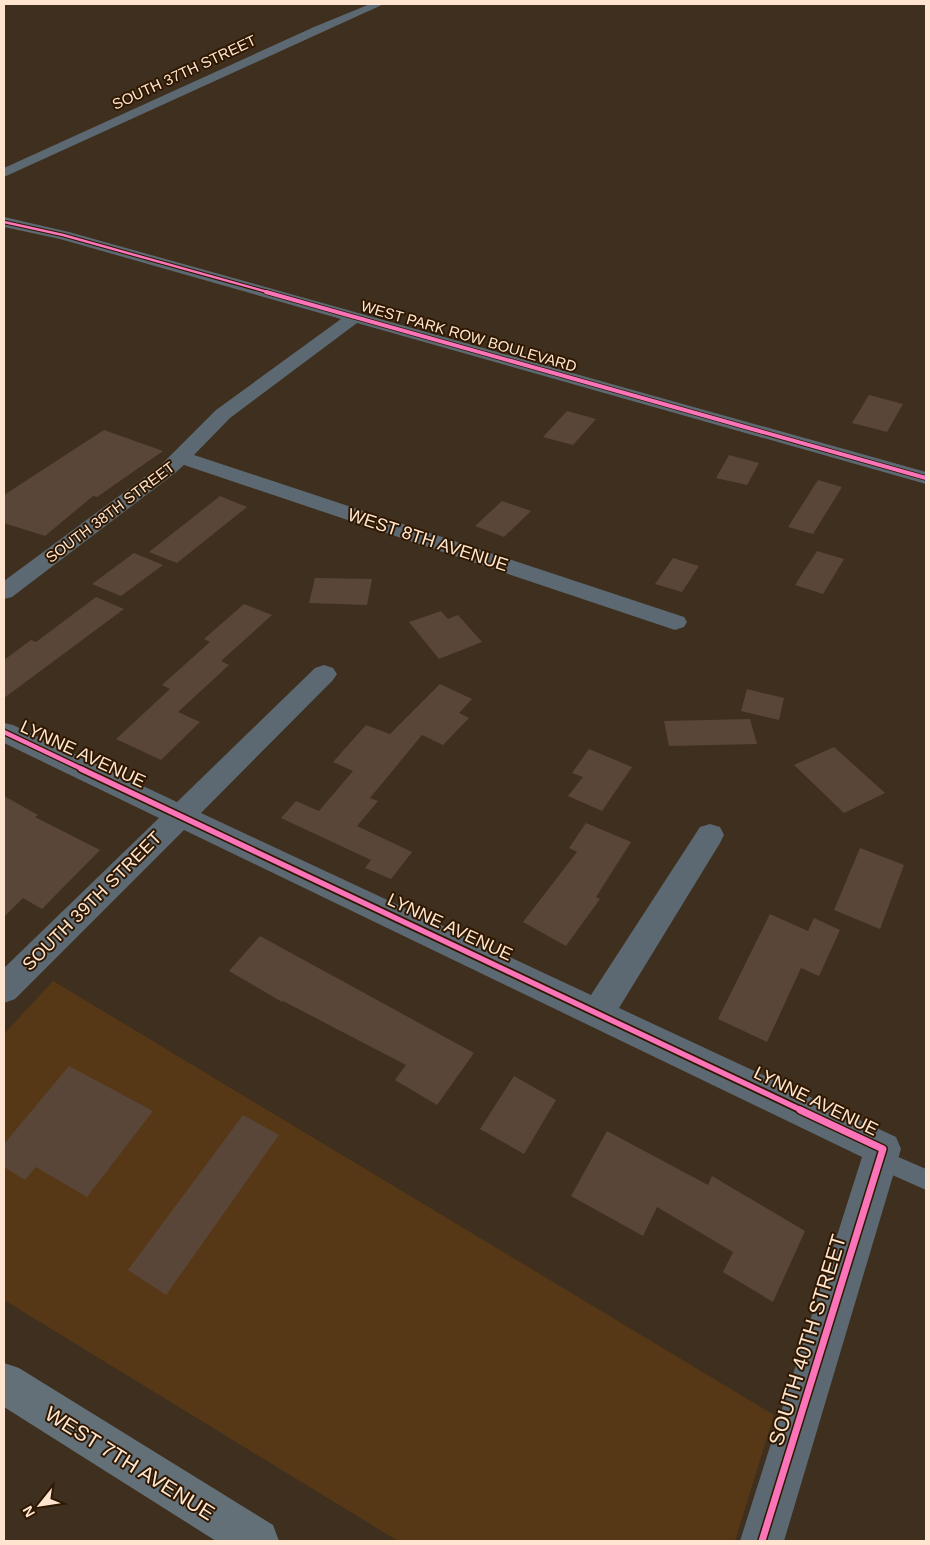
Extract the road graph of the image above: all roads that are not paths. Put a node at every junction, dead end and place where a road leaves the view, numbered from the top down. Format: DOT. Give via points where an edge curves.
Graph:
graph roads {
  1 [pos="380,4"];
  2 [pos="4,173"];
  3 [pos="4,222"];
  4 [pos="354,317"];
  5 [pos="180,457"];
  6 [pos="926,478"];
  7 [pos="4,592"];
  8 [pos="675,622"];
  9 [pos="324,674"];
  10 [pos="4,732"];
  11 [pos="180,814"];
  12 [pos="710,835"];
  13 [pos="4,989"];
  14 [pos="598,1012"];
  15 [pos="881,1154"];
  16 [pos="926,1180"];
  17 [pos="4,1383"];
  18 [pos="257,1541"];
  19 [pos="762,1541"];
  1 -- 2 [label="street, SOUTH 37TH STREET" via="309,33"];
  3 -- 4 [label="street, WEST PARK ROW BOULEVARD" via="63,235"];
  4 -- 5 [label="street, SOUTH 38TH STREET" via="223,414"];
  4 -- 6 [label="street, WEST PARK ROW BOULEVARD"];
  5 -- 7 [label="street, SOUTH 38TH STREET" via="168,470"];
  5 -- 8 [label="street, WEST 8TH AVENUE"];
  9 -- 11 [label="street, SOUTH 39TH STREET"];
  10 -- 11 [label="street, LYNNE AVENUE"];
  11 -- 13 [label="street, SOUTH 39TH STREET"];
  11 -- 14 [label="street, LYNNE AVENUE"];
  12 -- 14 [label="street"];
  14 -- 15 [label="street, LYNNE AVENUE"];
  15 -- 16 [label="lane"];
  15 -- 19 [label="street, SOUTH 40TH STREET"];
  17 -- 18 [label="main road, WEST 7TH AVENUE"];
}
